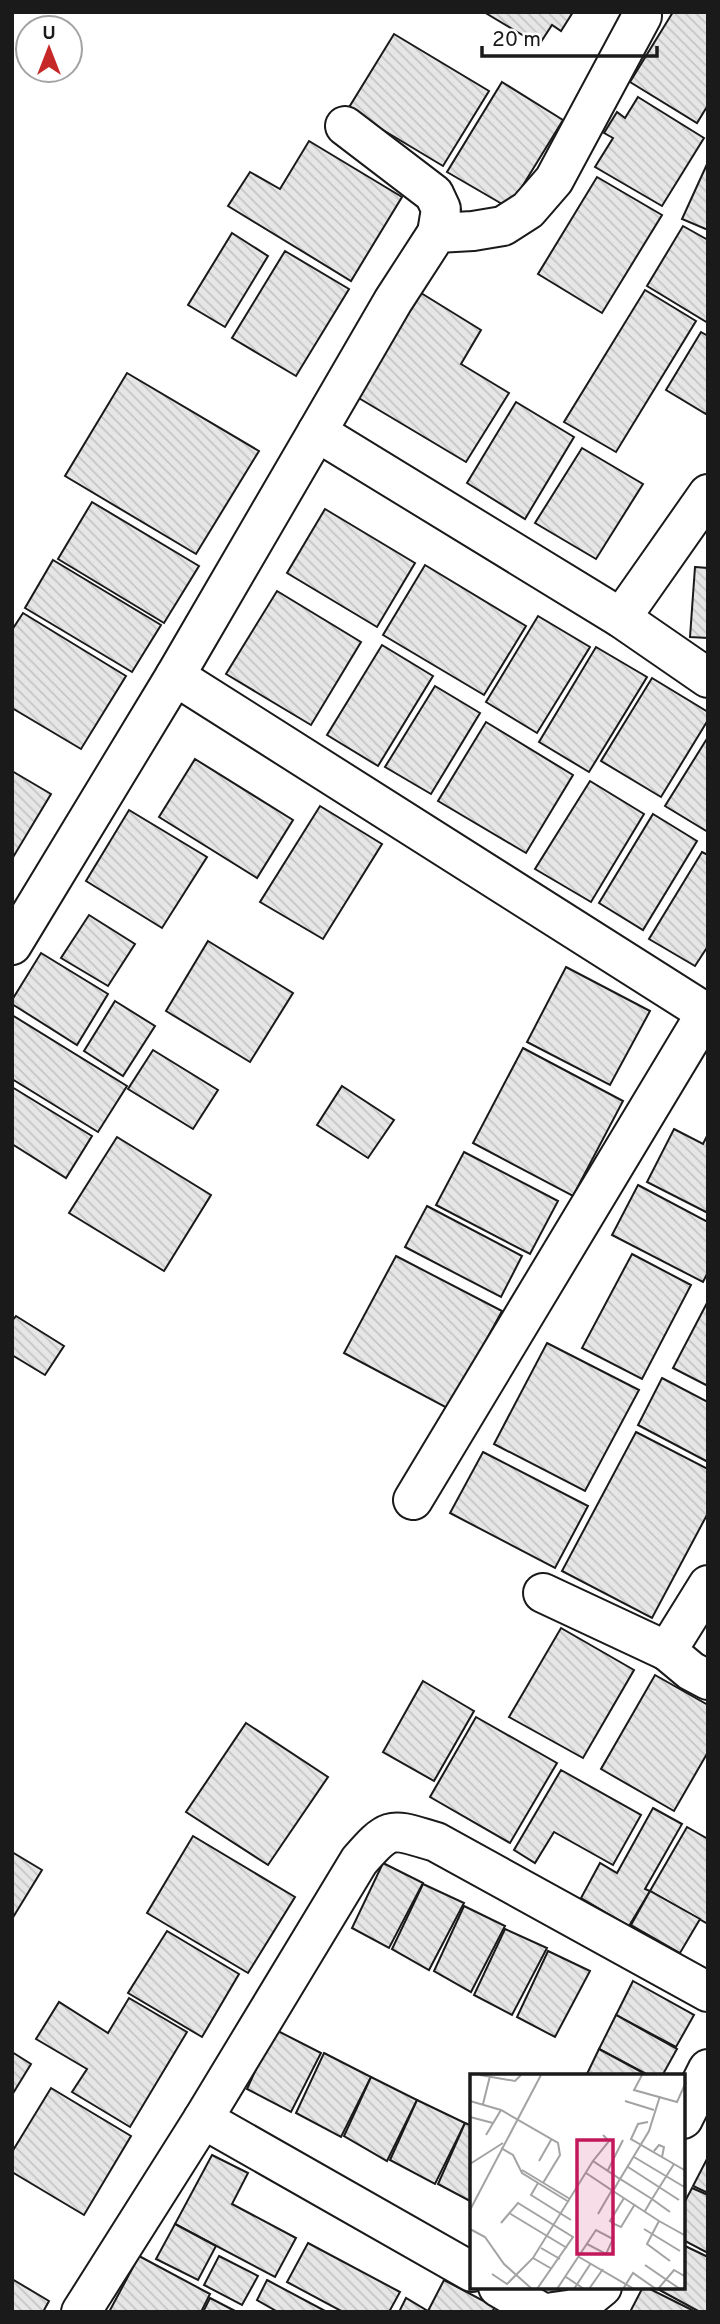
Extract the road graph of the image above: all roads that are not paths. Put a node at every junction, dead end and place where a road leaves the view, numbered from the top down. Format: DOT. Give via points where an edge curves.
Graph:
graph roads {
  1 [pos="641,12"];
  2 [pos="345,126"];
  3 [pos="437,233"];
  4 [pos="317,432"];
  5 [pos="708,494"];
  6 [pos="621,618"];
  7 [pos="175,676"];
  8 [pos="708,678"];
  9 [pos="12,945"];
  10 [pos="707,1013"];
  11 [pos="412,1500"];
  12 [pos="708,1585"];
  13 [pos="543,1593"];
  14 [pos="667,1651"];
  15 [pos="708,1680"];
  16 [pos="708,1992"];
  17 [pos="708,2069"];
  18 [pos="685,2115"];
  19 [pos="203,2119"];
  20 [pos="470,2271"];
  21 [pos="501,2289"];
  22 [pos="600,2289"];
  23 [pos="81,2312"];
  24 [pos="541,2312"];
  25 [pos="553,2312"];
  1 -- 3 [label="street" via="554,180 528,210 503,226"];
  2 -- 3 [label="street" via="434,194 441,209"];
  3 -- 4 [label="street"];
  4 -- 6 [label="street"];
  4 -- 7 [label="street"];
  5 -- 6 [label="street"];
  6 -- 8 [label="street"];
  7 -- 9 [label="street"];
  7 -- 10 [label="street"];
  10 -- 11 [label="street"];
  12 -- 14 [label="street"];
  13 -- 14 [label="street"];
  14 -- 15 [label="street"];
  16 -- 19 [label="street" via="436,1842 389,1833 359,1861"];
  17 -- 18 [label="street"];
  19 -- 20 [label="street"];
  19 -- 23 [label="street"];
  21 -- 24 [label="street"];
  22 -- 25 [label="street" via="575,2309"];
}
